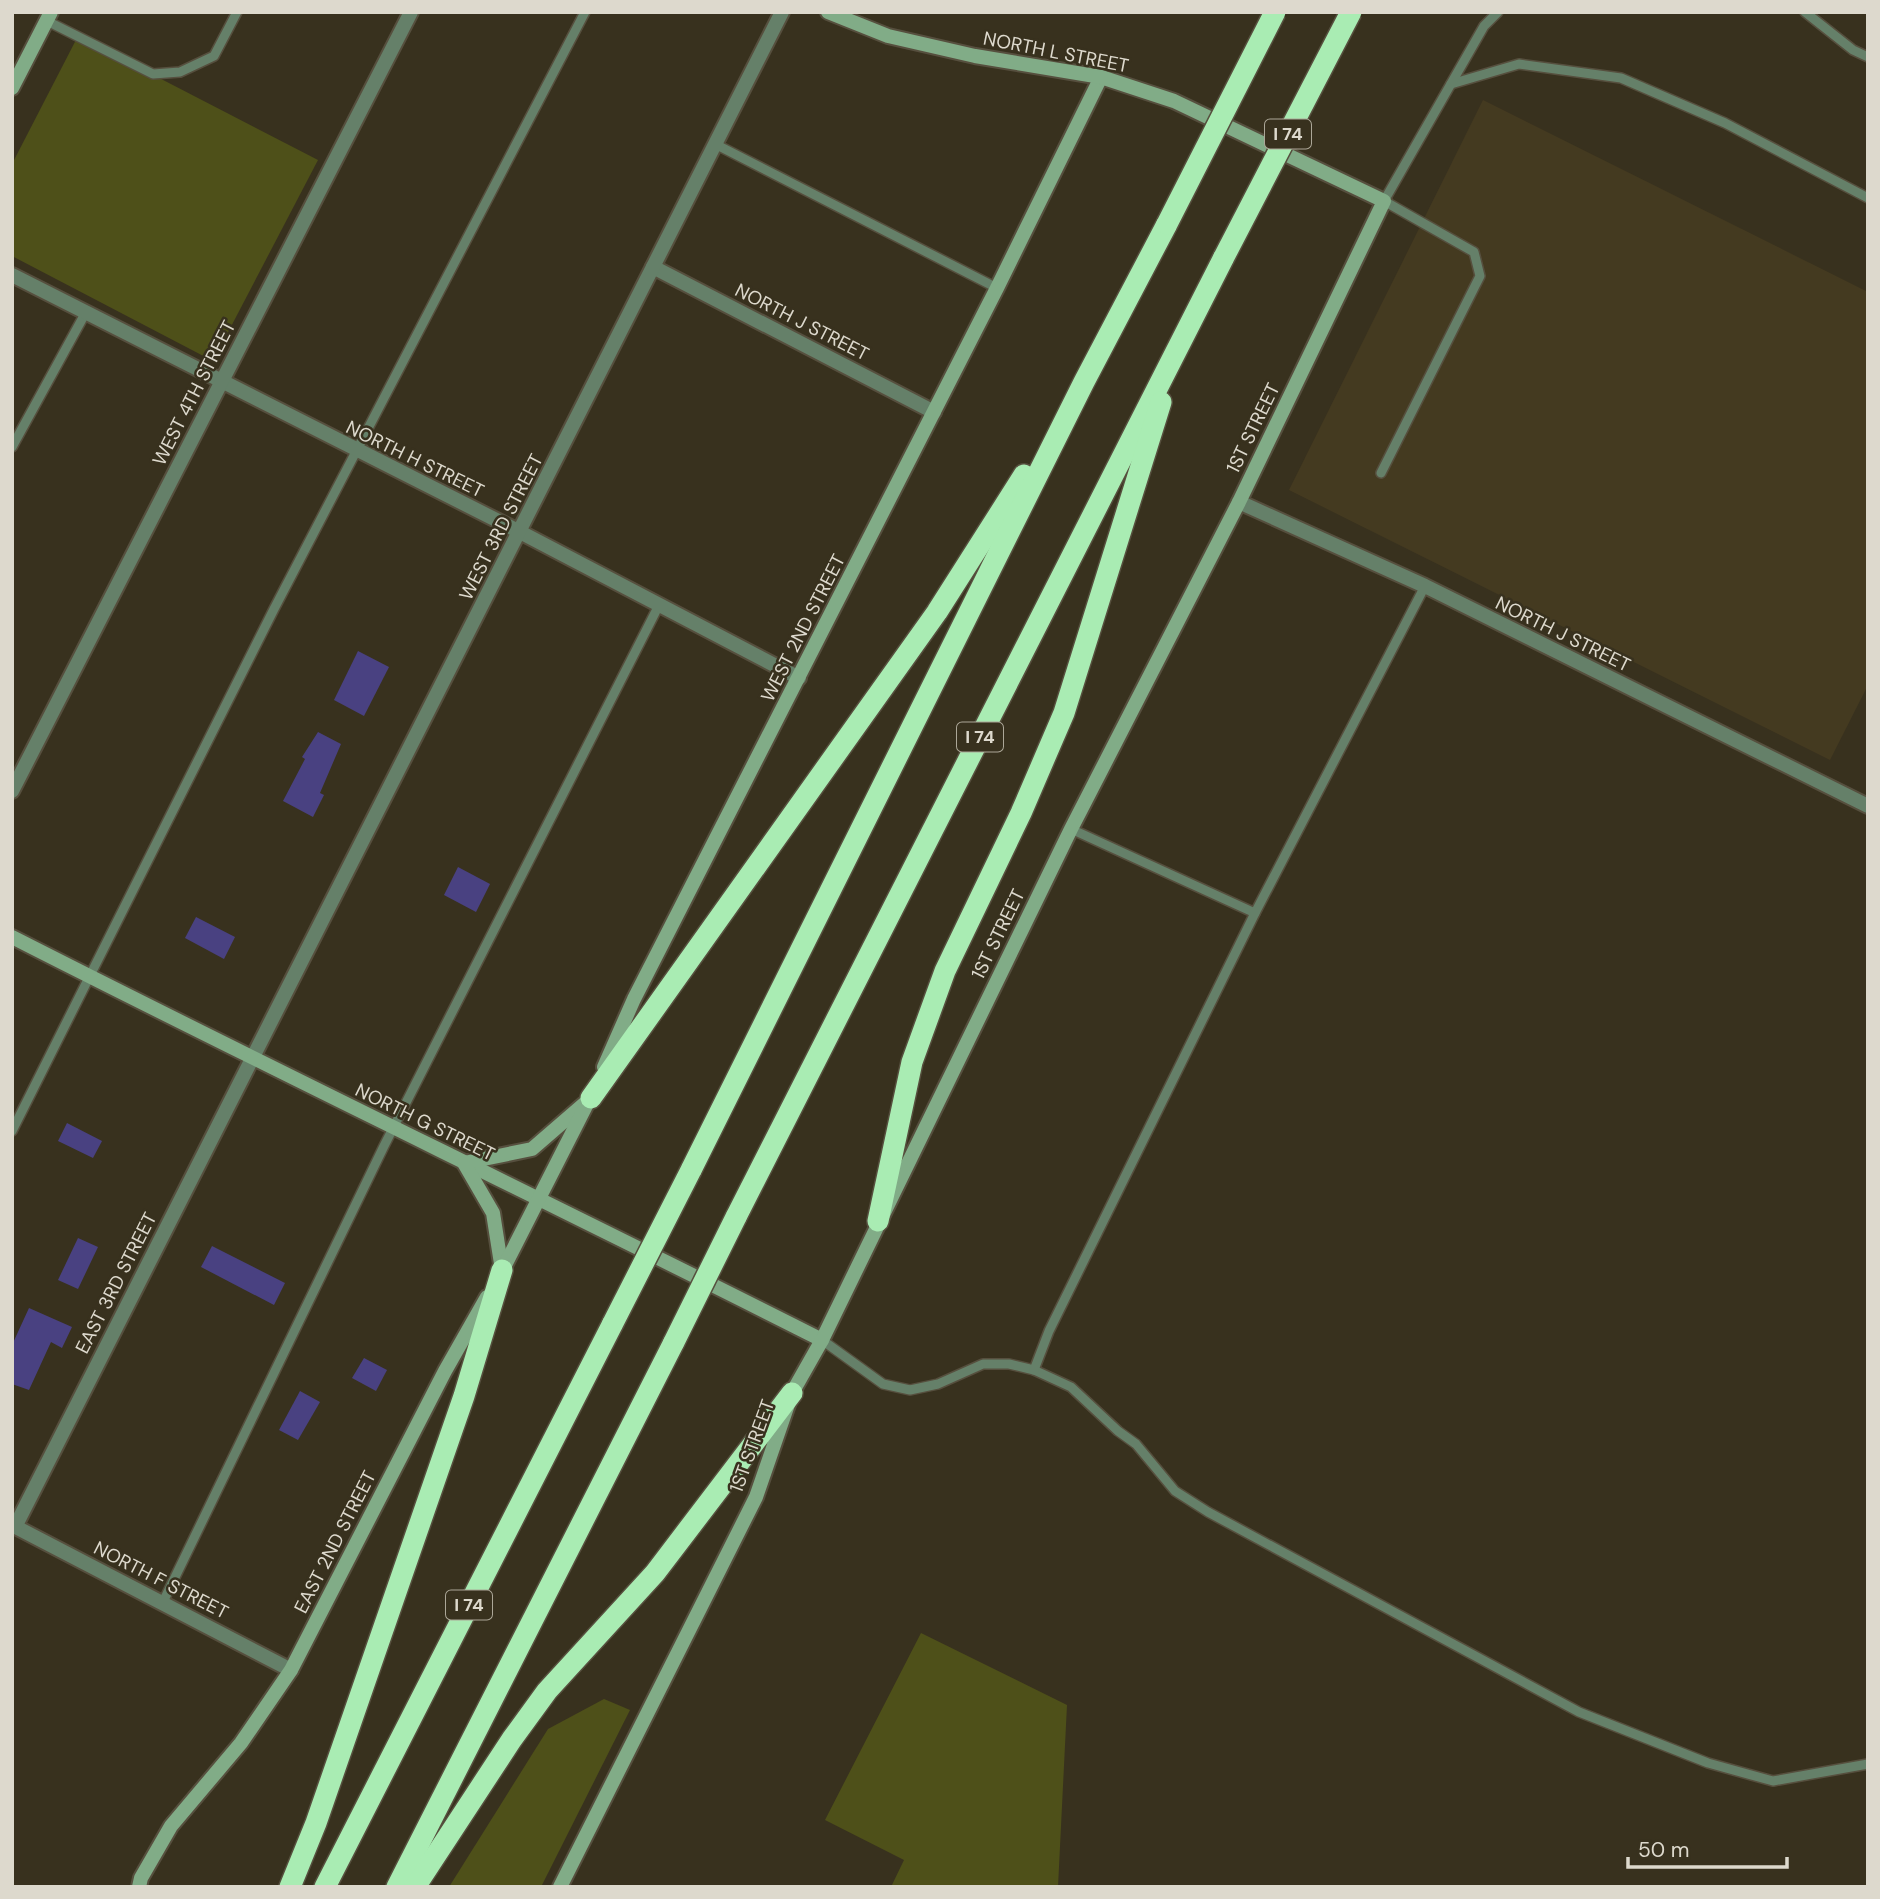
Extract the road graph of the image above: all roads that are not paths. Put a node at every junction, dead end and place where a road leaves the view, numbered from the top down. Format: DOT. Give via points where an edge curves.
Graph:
graph roads {
  1 [pos="237,12"];
  2 [pos="411,12"];
  3 [pos="585,12"];
  4 [pos="782,12"];
  5 [pos="828,12"];
  6 [pos="1275,12"];
  7 [pos="1351,12"];
  8 [pos="1499,12"];
  9 [pos="1805,12"];
  10 [pos="49,17"];
  11 [pos="1868,57"];
  12 [pos="1101,77"];
  13 [pos="1451,84"];
  14 [pos="12,88"];
  15 [pos="715,144"];
  16 [pos="1868,198"];
  17 [pos="1384,201"];
  18 [pos="653,267"];
  19 [pos="12,275"];
  20 [pos="997,288"];
  21 [pos="86,312"];
  22 [pos="1179,344"];
  23 [pos="1084,382"];
  24 [pos="221,383"];
  25 [pos="933,412"];
  26 [pos="12,447"];
  27 [pos="357,452"];
  28 [pos="1381,472"];
  29 [pos="1239,502"];
  30 [pos="520,533"];
  31 [pos="1425,586"];
  32 [pos="658,607"];
  33 [pos="799,678"];
  34 [pos="16,773"];
  35 [pos="12,791"];
  36 [pos="1868,806"];
  37 [pos="1071,829"];
  38 [pos="1255,913"];
  39 [pos="12,937"];
  40 [pos="91,977"];
  41 [pos="252,1058"];
  42 [pos="591,1098"];
  43 [pos="393,1129"];
  44 [pos="12,1131"];
  45 [pos="464,1163"];
  46 [pos="540,1197"];
  47 [pos="878,1221"];
  48 [pos="502,1270"];
  49 [pos="822,1340"];
  50 [pos="1034,1370"];
  51 [pos="792,1393"];
  52 [pos="13,1526"];
  53 [pos="163,1601"];
  54 [pos="290,1670"];
  55 [pos="1868,1763"];
  56 [pos="139,1887"];
  57 [pos="290,1887"];
  58 [pos="325,1887"];
  59 [pos="397,1887"];
  60 [pos="415,1887"];
  61 [pos="561,1887"];
  1 -- 10 [label="lane" via="214,56 180,72 153,74"];
  2 -- 24 [label="street, WEST 4TH STREET"];
  3 -- 27 [label="lane"];
  4 -- 15 [label="street, WEST 3RD STREET"];
  5 -- 12 [label="street, NORTH L STREET" via="888,36"];
  6 -- 23 [label="highway, I 74, bridge"];
  7 -- 22 [label="highway, I 74, bridge"];
  8 -- 13 [label="lane, 1ST STREET" via="1484,26"];
  9 -- 11 [label="lane"];
  10 -- 14 [label="street"];
  12 -- 17 [label="street, NORTH L STREET" via="1174,101"];
  12 -- 20 [label="street, WEST 2ND STREET"];
  13 -- 16 [label="lane" via="1519,64 1621,78 1726,123"];
  13 -- 17 [label="lane, 1ST STREET"];
  15 -- 18 [label="street, WEST 3RD STREET"];
  15 -- 20 [label="lane"];
  17 -- 28 [label="lane" via="1474,251 1480,276"];
  17 -- 29 [label="street, 1ST STREET"];
  18 -- 25 [label="street, NORTH J STREET"];
  18 -- 30 [label="street, WEST 3RD STREET"];
  19 -- 21 [label="street, NORTH H STREET"];
  20 -- 25 [label="street, WEST 2ND STREET"];
  21 -- 24 [label="street, NORTH H STREET"];
  21 -- 26 [label="lane"];
  22 -- 47 [label="highway" via="1065,713 945,971 912,1062"];
  22 -- 59 [label="highway, I 74, bridge"];
  23 -- 42 [label="highway" via="937,612"];
  23 -- 58 [label="highway, I 74, bridge" via="691,1170"];
  24 -- 27 [label="street, NORTH H STREET"];
  24 -- 34 [label="street, WEST 4TH STREET"];
  25 -- 33 [label="street, WEST 2ND STREET"];
  27 -- 30 [label="street, NORTH H STREET"];
  27 -- 40 [label="lane"];
  29 -- 31 [label="street, NORTH J STREET"];
  29 -- 37 [label="street, 1ST STREET"];
  30 -- 32 [label="street, NORTH H STREET"];
  30 -- 41 [label="street, WEST 3RD STREET"];
  31 -- 36 [label="street, NORTH J STREET"];
  31 -- 38 [label="lane"];
  32 -- 33 [label="street, NORTH H STREET"];
  32 -- 43 [label="lane"];
  33 -- 42 [label="street, WEST 2ND STREET" via="634,999"];
  34 -- 35 [label="street, WEST 4TH STREET"];
  37 -- 38 [label="lane"];
  37 -- 47 [label="street, 1ST STREET"];
  38 -- 50 [label="lane"];
  39 -- 40 [label="street, NORTH G STREET"];
  40 -- 41 [label="street, NORTH G STREET"];
  40 -- 44 [label="lane"];
  41 -- 43 [label="street, NORTH G STREET"];
  41 -- 52 [label="street, EAST 3RD STREET"];
  42 -- 45 [label="street" via="532,1149"];
  42 -- 46 [label="street, WEST 2ND STREET"];
  43 -- 45 [label="street, NORTH G STREET"];
  43 -- 53 [label="lane"];
  45 -- 46 [label="street, NORTH G STREET"];
  45 -- 48 [label="street" via="492,1213"];
  46 -- 48 [label="street, EAST 2ND STREET"];
  46 -- 49 [label="street, NORTH G STREET"];
  47 -- 49 [label="street, 1ST STREET"];
  48 -- 54 [label="street, EAST 2ND STREET"];
  48 -- 57 [label="highway" via="464,1396"];
  49 -- 50 [label="lane" via="883,1384 910,1390 938,1384 983,1364"];
  49 -- 51 [label="street, 1ST STREET"];
  50 -- 55 [label="lane" via="1071,1387 1136,1444 1175,1491 1208,1512 1579,1712 1708,1763 1773,1781"];
  51 -- 60 [label="highway" via="655,1573 547,1691"];
  51 -- 61 [label="street, 1ST STREET" via="756,1497"];
  52 -- 53 [label="street, NORTH F STREET"];
  53 -- 54 [label="street, NORTH F STREET"];
  54 -- 56 [label="street, EAST 2ND STREET" via="242,1743 171,1826"];
}
